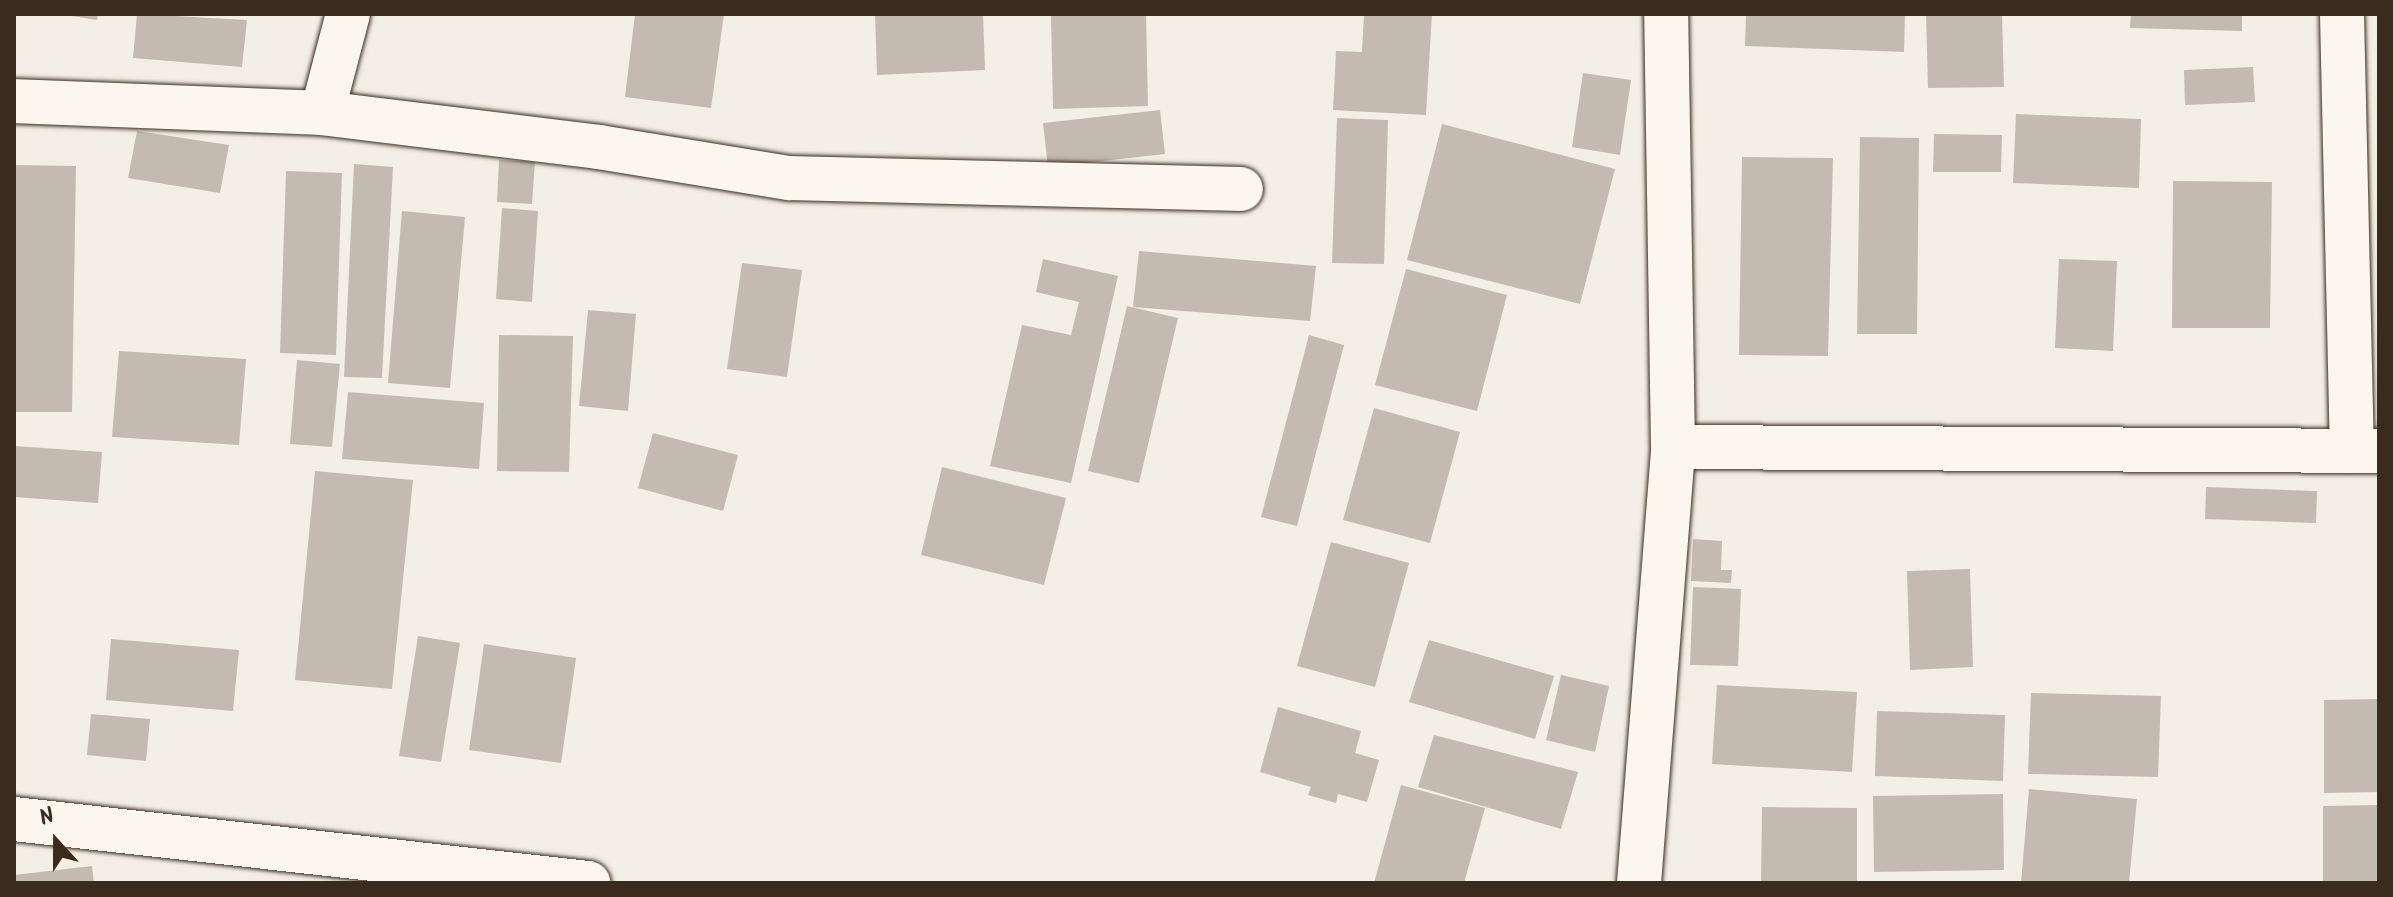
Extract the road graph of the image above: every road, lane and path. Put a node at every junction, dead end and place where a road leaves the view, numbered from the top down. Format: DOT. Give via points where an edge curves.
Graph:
graph roads {
  1 [pos="348,14"];
  2 [pos="1666,14"];
  3 [pos="2342,14"];
  4 [pos="14,101"];
  5 [pos="322,113"];
  6 [pos="1241,189"];
  7 [pos="1673,447"];
  8 [pos="2366,451"];
  9 [pos="14,819"];
  10 [pos="588,883"];
  11 [pos="1639,883"];
  1 -- 5 [label="street"];
  2 -- 7 [label="street"];
  3 -- 8 [label="street"];
  4 -- 5 [label="street"];
  5 -- 6 [label="street" via="599,147 789,178"];
  7 -- 8 [label="street"];
  7 -- 11 [label="street"];
  9 -- 10 [label="street"];
}
